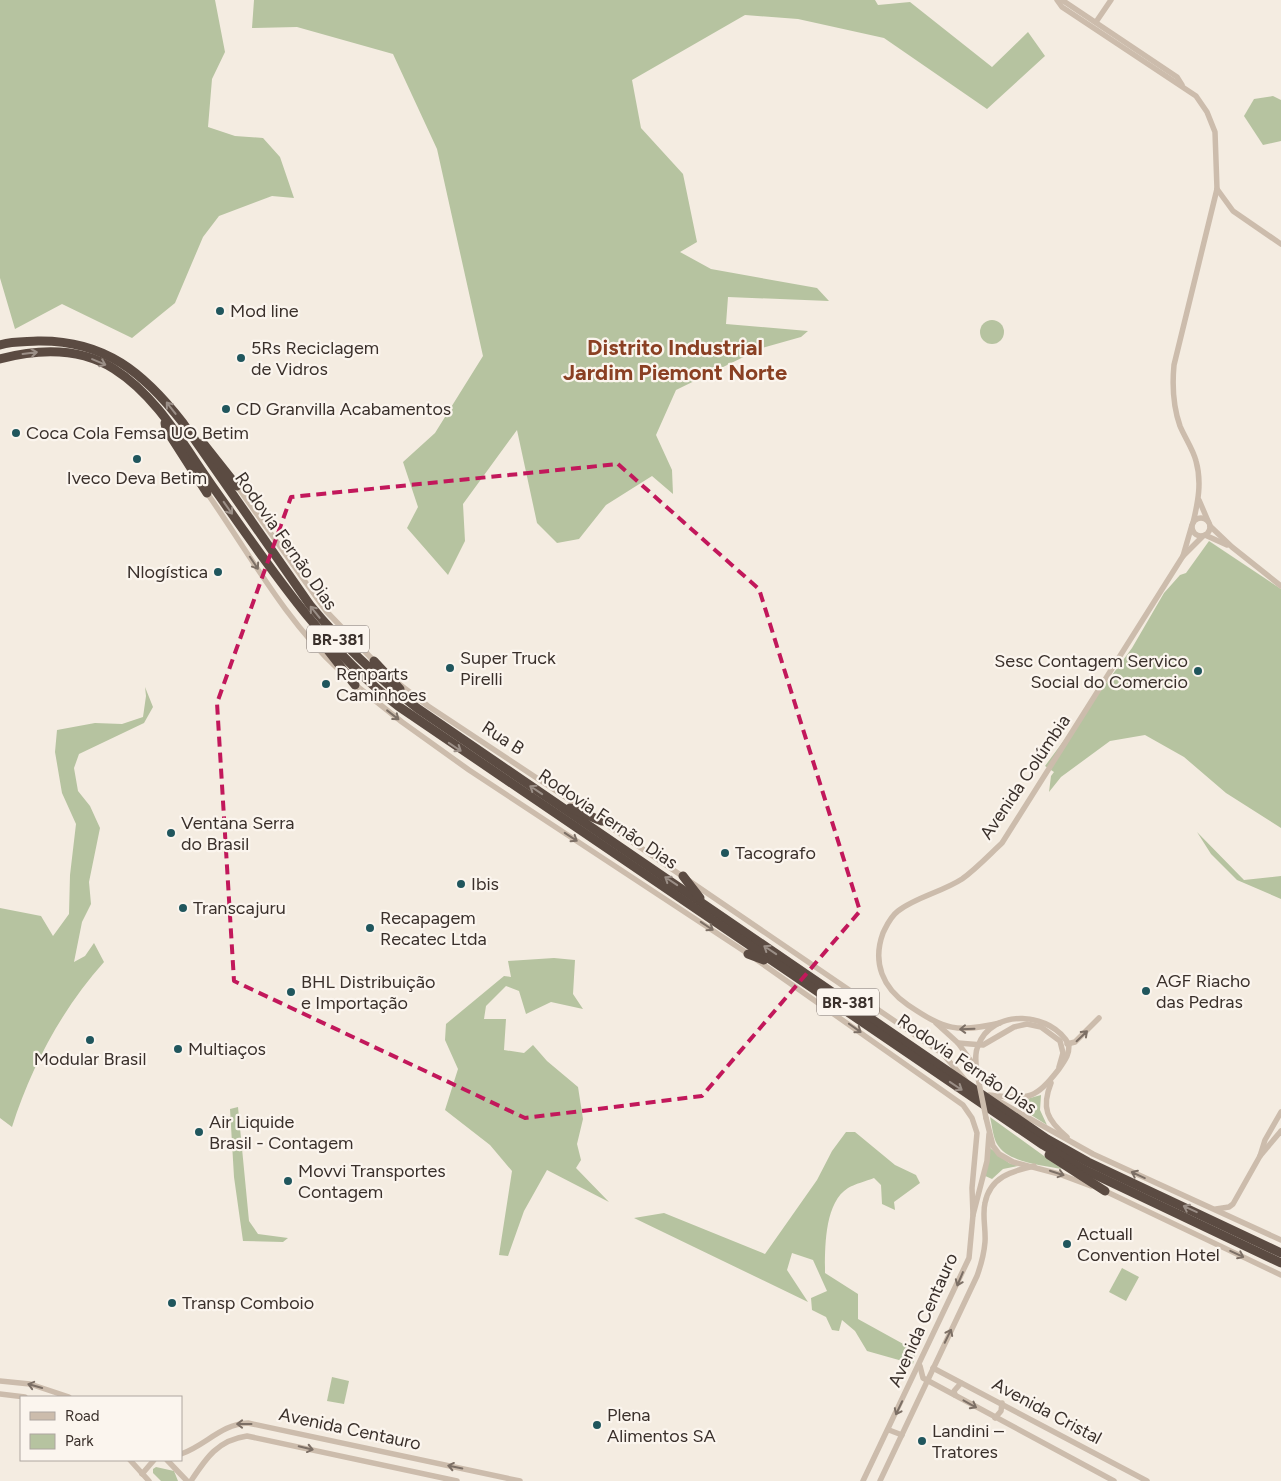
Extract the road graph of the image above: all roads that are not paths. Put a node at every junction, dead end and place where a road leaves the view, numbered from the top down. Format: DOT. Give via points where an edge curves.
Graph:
graph roads {
  1 [pos="1111,0"];
  2 [pos="1060,2"];
  3 [pos="1096,22"];
  4 [pos="1182,85"];
  5 [pos="1217,189"];
  6 [pos="1281,244"];
  7 [pos="3,343"];
  8 [pos="0,359"];
  9 [pos="164,416"];
  10 [pos="183,422"];
  11 [pos="237,486"];
  12 [pos="207,493"];
  13 [pos="1198,498"];
  14 [pos="1209,523"];
  15 [pos="1193,524"];
  16 [pos="1204,536"];
  17 [pos="1232,547"];
  18 [pos="1182,556"];
  19 [pos="1281,586"];
  20 [pos="302,611"];
  21 [pos="374,662"];
  22 [pos="355,685"];
  23 [pos="416,708"];
  24 [pos="551,800"];
  25 [pos="602,821"];
  26 [pos="683,876"];
  27 [pos="704,904"];
  28 [pos="748,954"];
  29 [pos="798,978"];
  30 [pos="1099,1018"];
  31 [pos="934,1022"];
  32 [pos="1000,1023"];
  33 [pos="1060,1041"];
  34 [pos="958,1043"];
  35 [pos="1069,1045"];
  36 [pos="977,1046"];
  37 [pos="1059,1069"];
  38 [pos="977,1071"];
  39 [pos="1052,1079"];
  40 [pos="970,1085"];
  41 [pos="989,1095"];
  42 [pos="1281,1112"];
  43 [pos="1006,1120"];
  44 [pos="1281,1131"];
  45 [pos="1269,1133"];
  46 [pos="989,1134"];
  47 [pos="1276,1138"];
  48 [pos="1078,1146"];
  49 [pos="1260,1156"];
  50 [pos="1034,1166"];
  51 [pos="982,1179"];
  52 [pos="993,1186"];
  53 [pos="1105,1191"];
  54 [pos="1215,1209"];
  55 [pos="973,1215"];
  56 [pos="1281,1240"];
  57 [pos="1262,1244"];
  58 [pos="1281,1248"];
  59 [pos="1281,1253"];
  60 [pos="1281,1263"];
  61 [pos="1281,1275"];
  62 [pos="919,1364"];
  63 [pos="933,1368"];
  64 [pos="927,1380"];
  65 [pos="0,1381"];
  66 [pos="960,1383"];
  67 [pos="0,1394"];
  68 [pos="954,1395"];
  69 [pos="20,1396"];
  70 [pos="66,1396"];
  71 [pos="1002,1403"];
  72 [pos="995,1418"];
  73 [pos="889,1430"];
  74 [pos="902,1434"];
  75 [pos="182,1454"];
  76 [pos="131,1461"];
  77 [pos="153,1461"];
  78 [pos="168,1461"];
  79 [pos="142,1474"];
  80 [pos="149,1481"];
  81 [pos="187,1481"];
  82 [pos="191,1481"];
  83 [pos="457,1481"];
  84 [pos="520,1481"];
  85 [pos="863,1481"];
  86 [pos="880,1481"];
  87 [pos="1114,1481"];
  88 [pos="1147,1481"];
  1 -- 3 [label="street"];
  2 -- 3 [label="street"];
  2 -- 4 [label="street"];
  3 -- 4 [label="street" via="1177,77"];
  4 -- 5 [label="street" via="1196,96 1211,119"];
  5 -- 6 [label="street" via="1233,211"];
  5 -- 13 [label="street" via="1172,383 1180,424 1196,461 1200,484"];
  10 -- 7 [label="highway, Rodovia Fernão Dias / BR-381, one-way" via="138,373 96,350 53,341"];
  8 -- 9 [label="highway, Rodovia Fernão Dias / BR-381, one-way" via="52,351 92,359 131,380"];
  9 -- 12 [label="highway, BR-381" via="166,429"];
  9 -- 20 [label="highway, Rodovia Fernão Dias / BR-381, one-way"];
  10 -- 11 [label="highway"];
  23 -- 10 [label="highway, Rodovia Fernão Dias / BR-381, one-way" via="358,659 327,626"];
  11 -- 21 [label="street, Rua B" via="326,611"];
  12 -- 22 [label="street, BR-381, one-way" via="297,623"];
  13 -- 14 [label="street"];
  13 -- 15 [label="street, Avenida Colúmbia"];
  14 -- 15 [label="street" via="1200,518"];
  14 -- 16 [label="street" via="1210,530"];
  14 -- 17 [label="street"];
  15 -- 16 [label="street" via="1194,533"];
  15 -- 18 [label="street, Avenida Colúmbia"];
  16 -- 17 [label="street"];
  16 -- 18 [label="street"];
  17 -- 19 [label="street"];
  18 -- 31 [label="street, Avenida Colúmbia" via="1002,843 962,879 898,911 886,925 878,959 883,978 903,1001"];
  20 -- 22 [label="highway, BR-381" via="310,627"];
  20 -- 29 [label="highway, Rodovia Fernão Dias / BR-381, one-way" via="349,665 398,706"];
  21 -- 23 [label="highway, BR-381"];
  21 -- 25 [label="street, Rua B" via="428,706"];
  22 -- 28 [label="street, BR-381, one-way" via="470,770"];
  24 -- 23 [label="highway, Rodovia Fernão Dias / BR-381, one-way"];
  24 -- 25 [label="highway"];
  27 -- 24 [label="highway, Rodovia Fernão Dias / BR-381, one-way"];
  25 -- 26 [label="street, Rua B"];
  26 -- 27 [label="highway, BR-381"];
  26 -- 40 [label="street, Rua B" via="943,1054"];
  40 -- 27 [label="highway, Rodovia Fernão Dias / BR-381, one-way"];
  28 -- 29 [label="highway"];
  28 -- 55 [label="street, BR-381, one-way" via="962,1105 972,1118 977,1133"];
  29 -- 43 [label="highway, Rodovia Fernão Dias / BR-381, one-way"];
  35 -- 30 [label="street, one-way"];
  32 -- 31 [label="street, Avenida Colúmbia, one-way" via="964,1030"];
  31 -- 34 [label="street, Avenida Colúmbia"];
  32 -- 35 [label="street, Avenida Colúmbia" via="1029,1018 1044,1022 1056,1028"];
  32 -- 36 [label="street"];
  33 -- 35 [label="street"];
  33 -- 36 [label="street" via="1041,1027 1027,1024"];
  33 -- 37 [label="street" via="1063,1052"];
  34 -- 36 [label="street"];
  34 -- 38 [label="street, Avenida Colúmbia"];
  35 -- 37 [label="street" via="1067,1058"];
  36 -- 38 [label="street"];
  37 -- 39 [label="street"];
  38 -- 46 [label="street, bridge"];
  39 -- 41 [label="street" via="1038,1093 1028,1097"];
  39 -- 48 [label="street" via="1045,1108 1050,1120"];
  40 -- 41 [label="street, BR-381"];
  57 -- 40 [label="highway, Rodovia Fernão Dias / BR-381, one-way" via="1088,1162 1047,1139"];
  41 -- 48 [label="street, BR-381"];
  42 -- 45 [label="street"];
  43 -- 53 [label="highway, BR-381" via="1068,1168"];
  43 -- 60 [label="highway, Rodovia Fernão Dias / BR-381" via="1083,1169"];
  44 -- 47 [label="street"];
  45 -- 47 [label="street"];
  45 -- 49 [label="street"];
  46 -- 50 [label="street, BR-381" via="992,1146 999,1154 1013,1162"];
  46 -- 51 [label="street, Avenida Centauro"];
  47 -- 49 [label="street"];
  54 -- 48 [label="street, BR-381, one-way"];
  49 -- 54 [label="street" via="1233,1204"];
  50 -- 52 [label="street" via="1007,1172"];
  50 -- 53 [label="street, BR-381, one-way"];
  51 -- 52 [label="street" via="989,1179"];
  51 -- 55 [label="street, Avenida Centauro"];
  63 -- 52 [label="street, Avenida Centauro, one-way" via="977,1276 985,1242 984,1204"];
  53 -- 61 [label="street, BR-381, one-way"];
  54 -- 56 [label="street, BR-381"];
  55 -- 62 [label="street, Avenida Centauro, one-way" via="969,1258"];
  57 -- 58 [label="highway"];
  57 -- 59 [label="highway, Rodovia Fernão Dias / BR-381"];
  62 -- 64 [label="street" via="920,1374"];
  62 -- 73 [label="street, Avenida Centauro, one-way"];
  63 -- 64 [label="street, Avenida Centauro"];
  63 -- 66 [label="street, Avenida Cristal"];
  64 -- 68 [label="street, Avenida Cristal"];
  64 -- 74 [label="street, Avenida Centauro"];
  70 -- 65 [label="street, one-way" via="30,1384"];
  66 -- 68 [label="street"];
  66 -- 71 [label="street, Avenida Cristal"];
  67 -- 69 [label="street"];
  68 -- 72 [label="street, Avenida Cristal, one-way"];
  71 -- 72 [label="street"];
  71 -- 88 [label="street, Avenida Cristal"];
  72 -- 87 [label="street, Avenida Cristal"];
  73 -- 74 [label="street"];
  73 -- 85 [label="street, Avenida Centauro"];
  74 -- 86 [label="street, Avenida Centauro"];
  84 -- 75 [label="street, Avenida Centauro, one-way" via="248,1423 222,1429 193,1450"];
  76 -- 79 [label="street"];
  77 -- 79 [label="street"];
  78 -- 81 [label="street"];
  79 -- 80 [label="street"];
  82 -- 83 [label="street, Avenida Centauro, one-way" via="217,1447 247,1436"];
}
